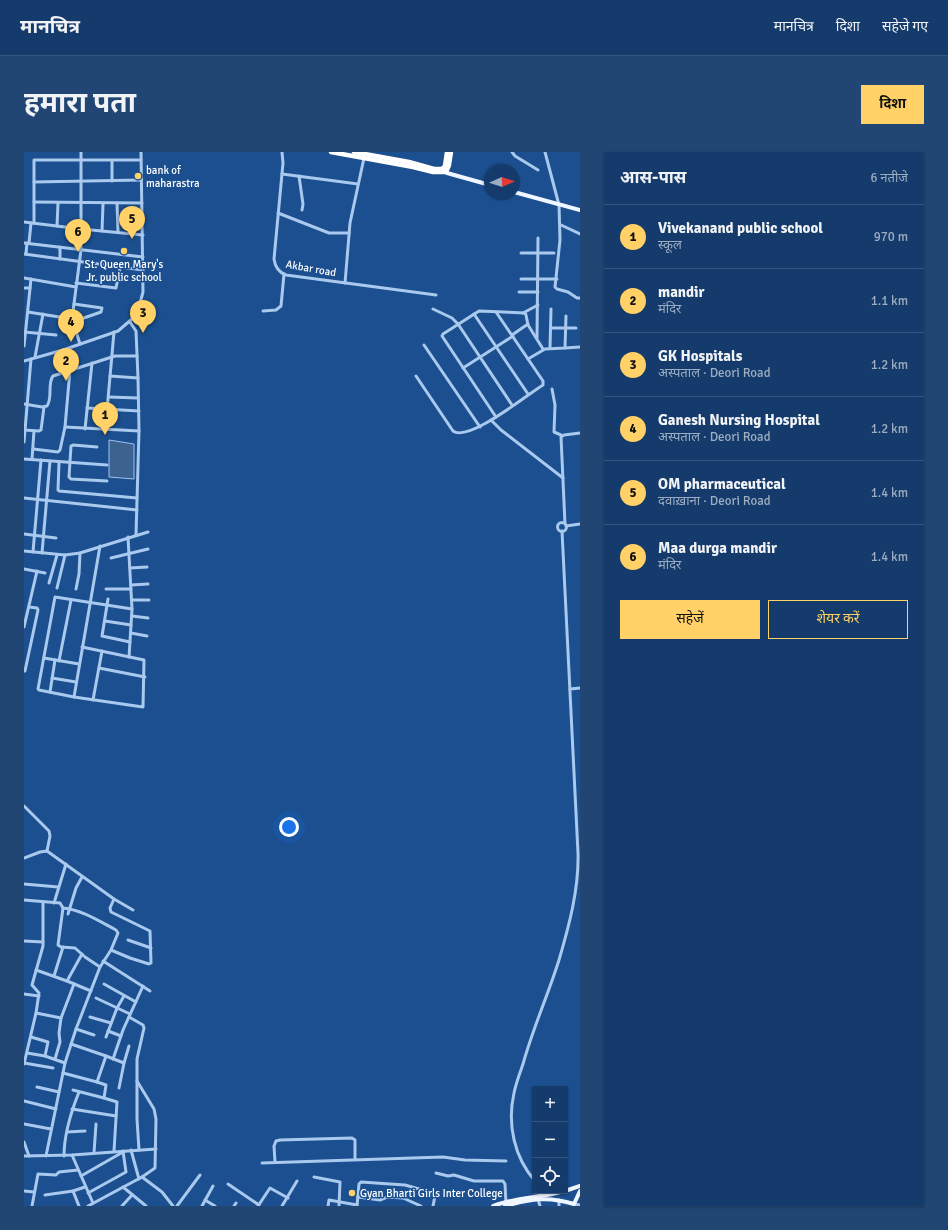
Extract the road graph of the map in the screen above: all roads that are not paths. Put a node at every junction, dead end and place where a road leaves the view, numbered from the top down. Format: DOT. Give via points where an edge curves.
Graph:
graph roads {
  1 [pos="81,152"];
  2 [pos="141,152"];
  3 [pos="282,152"];
  4 [pos="331,152"];
  5 [pos="354,152"];
  6 [pos="447,152"];
  7 [pos="450,152"];
  8 [pos="512,152"];
  9 [pos="545,152"];
  10 [pos="364,158"];
  11 [pos="81,160"];
  12 [pos="112,160"];
  13 [pos="141,160"];
  14 [pos="445,170"];
  15 [pos="538,170"];
  16 [pos="282,174"];
  17 [pos="299,176"];
  18 [pos="141,180"];
  19 [pos="112,181"];
  20 [pos="34,182"];
  21 [pos="81,182"];
  22 [pos="484,183"];
  23 [pos="358,184"];
  24 [pos="520,194"];
  25 [pos="34,202"];
  26 [pos="58,203"];
  27 [pos="81,203"];
  28 [pos="118,203"];
  29 [pos="142,203"];
  30 [pos="103,204"];
  31 [pos="559,205"];
  32 [pos="302,210"];
  33 [pos="580,210"];
  34 [pos="278,213"];
  35 [pos="24,222"];
  36 [pos="33,223"];
  37 [pos="561,225"];
  38 [pos="58,226"];
  39 [pos="81,229"];
  40 [pos="102,231"];
  41 [pos="118,232"];
  42 [pos="349,233"];
  43 [pos="143,234"];
  44 [pos="580,234"];
  45 [pos="538,238"];
  46 [pos="27,243"];
  47 [pos="60,247"];
  48 [pos="81,250"];
  49 [pos="521,253"];
  50 [pos="538,253"];
  51 [pos="554,253"];
  52 [pos="25,254"];
  53 [pos="143,257"];
  54 [pos="60,259"];
  55 [pos="80,262"];
  56 [pos="120,268"];
  57 [pos="143,270"];
  58 [pos="284,274"];
  59 [pos="24,278"];
  60 [pos="521,278"];
  61 [pos="31,279"];
  62 [pos="538,279"];
  63 [pos="557,279"];
  64 [pos="345,283"];
  65 [pos="76,285"];
  66 [pos="24,288"];
  67 [pos="30,288"];
  68 [pos="519,292"];
  69 [pos="538,292"];
  70 [pos="436,294"];
  71 [pos="580,298"];
  72 [pos="24,299"];
  73 [pos="29,300"];
  74 [pos="74,304"];
  75 [pos="538,305"];
  76 [pos="433,309"];
  77 [pos="551,309"];
  78 [pos="263,311"];
  79 [pos="28,312"];
  80 [pos="496,312"];
  81 [pos="523,313"];
  82 [pos="43,314"];
  83 [pos="474,314"];
  84 [pos="566,316"];
  85 [pos="72,320"];
  86 [pos="130,322"];
  87 [pos="458,324"];
  88 [pos="528,324"];
  89 [pos="61,326"];
  90 [pos="551,328"];
  91 [pos="576,328"];
  92 [pos="565,329"];
  93 [pos="25,332"];
  94 [pos="114,332"];
  95 [pos="40,334"];
  96 [pos="56,335"];
  97 [pos="512,336"];
  98 [pos="537,338"];
  99 [pos="80,344"];
  100 [pos="424,345"];
  101 [pos="24,346"];
  102 [pos="496,347"];
  103 [pos="580,347"];
  104 [pos="550,348"];
  105 [pos="565,348"];
  106 [pos="543,349"];
  107 [pos="62,350"];
  108 [pos="137,356"];
  109 [pos="36,357"];
  110 [pos="112,357"];
  111 [pos="31,358"];
  112 [pos="480,358"];
  113 [pos="528,359"];
  114 [pos="24,361"];
  115 [pos="92,364"];
  116 [pos="463,368"];
  117 [pos="70,370"];
  118 [pos="110,376"];
  119 [pos="416,376"];
  120 [pos="138,378"];
  121 [pos="552,389"];
  122 [pos="528,394"];
  123 [pos="108,397"];
  124 [pos="138,398"];
  125 [pos="26,405"];
  126 [pos="512,405"];
  127 [pos="44,407"];
  128 [pos="87,408"];
  129 [pos="107,410"];
  130 [pos="138,411"];
  131 [pos="496,417"];
  132 [pos="491,420"];
  133 [pos="65,427"];
  134 [pos="480,427"];
  135 [pos="85,429"];
  136 [pos="25,430"];
  137 [pos="34,431"];
  138 [pos="139,431"];
  139 [pos="580,433"];
  140 [pos="561,435"];
  141 [pos="24,442"];
  142 [pos="97,447"];
  143 [pos="33,449"];
  144 [pos="24,459"];
  145 [pos="32,459"];
  146 [pos="41,460"];
  147 [pos="50,461"];
  148 [pos="59,462"];
  149 [pos="70,463"];
  150 [pos="107,465"];
  151 [pos="563,478"];
  152 [pos="107,481"];
  153 [pos="24,498"];
  154 [pos="137,498"];
  155 [pos="38,500"];
  156 [pos="48,501"];
  157 [pos="137,510"];
  158 [pos="580,524"];
  159 [pos="566,525"];
  160 [pos="562,531"];
  161 [pos="148,532"];
  162 [pos="24,534"];
  163 [pos="35,535"];
  164 [pos="136,535"];
  165 [pos="44,536"];
  166 [pos="128,537"];
  167 [pos="56,538"];
  168 [pos="100,546"];
  169 [pos="148,549"];
  170 [pos="24,551"];
  171 [pos="33,552"];
  172 [pos="42,553"];
  173 [pos="80,553"];
  174 [pos="130,554"];
  175 [pos="57,555"];
  176 [pos="65,555"];
  177 [pos="111,558"];
  178 [pos="147,567"];
  179 [pos="130,568"];
  180 [pos="24,569"];
  181 [pos="37,571"];
  182 [pos="45,573"];
  183 [pos="49,583"];
  184 [pos="148,584"];
  185 [pos="131,585"];
  186 [pos="57,588"];
  187 [pos="76,588"];
  188 [pos="106,589"];
  189 [pos="132,589"];
  190 [pos="108,599"];
  191 [pos="71,600"];
  192 [pos="132,600"];
  193 [pos="149,600"];
  194 [pos="90,603"];
  195 [pos="107,606"];
  196 [pos="29,607"];
  197 [pos="132,609"];
  198 [pos="132,616"];
  199 [pos="148,618"];
  200 [pos="105,621"];
  201 [pos="131,625"];
  202 [pos="24,627"];
  203 [pos="131,633"];
  204 [pos="147,636"];
  205 [pos="130,642"];
  206 [pos="24,647"];
  207 [pos="82,647"];
  208 [pos="30,648"];
  209 [pos="102,651"];
  210 [pos="129,657"];
  211 [pos="44,658"];
  212 [pos="55,660"];
  213 [pos="59,661"];
  214 [pos="79,664"];
  215 [pos="99,668"];
  216 [pos="24,671"];
  217 [pos="145,677"];
  218 [pos="52,678"];
  219 [pos="76,682"];
  220 [pos="580,688"];
  221 [pos="570,689"];
  222 [pos="50,692"];
  223 [pos="74,697"];
  224 [pos="93,700"];
  225 [pos="24,806"];
  226 [pos="47,851"];
  227 [pos="579,852"];
  228 [pos="24,858"];
  229 [pos="66,864"];
  230 [pos="82,877"];
  231 [pos="24,884"];
  232 [pos="58,887"];
  233 [pos="114,899"];
  234 [pos="24,900"];
  235 [pos="43,902"];
  236 [pos="54,902"];
  237 [pos="63,908"];
  238 [pos="69,908"];
  239 [pos="133,910"];
  240 [pos="68,914"];
  241 [pos="128,940"];
  242 [pos="24,941"];
  243 [pos="43,942"];
  244 [pos="63,947"];
  245 [pos="151,948"];
  246 [pos="110,950"];
  247 [pos="82,954"];
  248 [pos="103,961"];
  249 [pos="100,966"];
  250 [pos="36,970"];
  251 [pos="54,976"];
  252 [pos="67,981"];
  253 [pos="74,984"];
  254 [pos="104,984"];
  255 [pos="143,986"];
  256 [pos="90,991"];
  257 [pos="150,991"];
  258 [pos="24,994"];
  259 [pos="39,996"];
  260 [pos="124,996"];
  261 [pos="96,998"];
  262 [pos="136,1002"];
  263 [pos="117,1008"];
  264 [pos="36,1013"];
  265 [pos="90,1016"];
  266 [pos="129,1016"];
  267 [pos="61,1018"];
  268 [pos="111,1023"];
  269 [pos="76,1029"];
  270 [pos="108,1031"];
  271 [pos="94,1035"];
  272 [pos="121,1036"];
  273 [pos="31,1037"];
  274 [pos="106,1037"];
  275 [pos="71,1044"];
  276 [pos="128,1046"];
  277 [pos="27,1052"];
  278 [pos="45,1056"];
  279 [pos="106,1056"];
  280 [pos="55,1059"];
  281 [pos="113,1059"];
  282 [pos="24,1063"];
  283 [pos="65,1063"];
  284 [pos="124,1064"];
  285 [pos="53,1068"];
  286 [pos="63,1073"];
  287 [pos="137,1081"];
  288 [pos="97,1082"];
  289 [pos="37,1087"];
  290 [pos="119,1088"];
  291 [pos="73,1090"];
  292 [pos="60,1092"];
  293 [pos="78,1092"];
  294 [pos="104,1098"];
  295 [pos="24,1101"];
  296 [pos="72,1108"];
  297 [pos="56,1109"];
  298 [pos="116,1116"];
  299 [pos="24,1124"];
  300 [pos="96,1124"];
  301 [pos="51,1129"];
  302 [pos="85,1131"];
  303 [pos="67,1132"];
  304 [pos="24,1142"];
  305 [pos="156,1149"];
  306 [pos="131,1150"];
  307 [pos="139,1150"];
  308 [pos="114,1151"];
  309 [pos="123,1151"];
  310 [pos="94,1153"];
  311 [pos="72,1155"];
  312 [pos="24,1156"];
  313 [pos="29,1156"];
  314 [pos="46,1156"];
  315 [pos="64,1156"];
  316 [pos="355,1159"];
  317 [pos="506,1161"];
  318 [pos="275,1162"];
  319 [pos="262,1163"];
  320 [pos="78,1170"];
  321 [pos="436,1173"];
  322 [pos="200,1175"];
  323 [pos="81,1176"];
  324 [pos="314,1177"];
  325 [pos="532,1177"];
  326 [pos="141,1178"];
  327 [pos="297,1181"];
  328 [pos="228,1184"];
  329 [pos="85,1186"];
  330 [pos="213,1186"];
  331 [pos="580,1186"];
  332 [pos="123,1188"];
  333 [pos="74,1190"];
  334 [pos="568,1190"];
  335 [pos="24,1191"];
  336 [pos="580,1191"];
  337 [pos="34,1192"];
  338 [pos="88,1193"];
  339 [pos="546,1194"];
  340 [pos="556,1194"];
  341 [pos="45,1195"];
  342 [pos="132,1195"];
  343 [pos="358,1197"];
  344 [pos="548,1197"];
  345 [pos="288,1198"];
  346 [pos="538,1199"];
  347 [pos="578,1199"];
  348 [pos="205,1200"];
  349 [pos="559,1200"];
  350 [pos="94,1203"];
  351 [pos="338,1204"];
  352 [pos="357,1205"];
  353 [pos="506,1205"];
  354 [pos="574,1205"];
  355 [pos="580,1205"];
  356 [pos="32,1206"];
  357 [pos="79,1206"];
  358 [pos="88,1206"];
  359 [pos="99,1206"];
  360 [pos="122,1206"];
  361 [pos="146,1206"];
  362 [pos="173,1206"];
  363 [pos="177,1206"];
  364 [pos="202,1206"];
  365 [pos="215,1206"];
  366 [pos="259,1206"];
  367 [pos="282,1206"];
  368 [pos="328,1206"];
  369 [pos="421,1206"];
  370 [pos="433,1206"];
  371 [pos="493,1206"];
  372 [pos="540,1206"];
  373 [pos="559,1206"];
  1 -- 11 [label="street"];
  2 -- 13 [label="street"];
  3 -- 16 [label="street, Akbar road"];
  4 -- 10 [label="highway"];
  5 -- 14 [label="highway"];
  6 -- 14 [label="highway"];
  7 -- 14 [label="highway" via="449,165"];
  8 -- 15 [label="street"];
  9 -- 31 [label="street"];
  10 -- 14 [label="highway" via="433,172"];
  10 -- 23 [label="street"];
  11 -- 12 [label="street"];
  11 -- 20 [label="street" via="34,160"];
  11 -- 21 [label="street"];
  12 -- 13 [label="street"];
  12 -- 19 [label="street"];
  13 -- 18 [label="street"];
  14 -- 22 [label="main road"];
  16 -- 17 [label="street"];
  16 -- 34 [label="street, Akbar road"];
  17 -- 23 [label="street"];
  17 -- 32 [label="street"];
  18 -- 19 [label="street"];
  18 -- 29 [label="street"];
  19 -- 21 [label="street"];
  20 -- 21 [label="street"];
  20 -- 25 [label="street"];
  21 -- 27 [label="street"];
  23 -- 42 [label="street"];
  24 -- 31 [label="main road"];
  25 -- 26 [label="street"];
  25 -- 36 [label="street"];
  26 -- 27 [label="street"];
  26 -- 38 [label="street"];
  27 -- 30 [label="street"];
  27 -- 39 [label="street"];
  28 -- 29 [label="street"];
  28 -- 30 [label="street"];
  28 -- 41 [label="street"];
  29 -- 43 [label="street"];
  30 -- 40 [label="street"];
  31 -- 33 [label="main road"];
  31 -- 37 [label="street"];
  34 -- 42 [label="street" via="329,233"];
  34 -- 58 [label="street, Akbar road" via="274,259 277,269"];
  35 -- 36 [label="street"];
  36 -- 38 [label="street"];
  36 -- 46 [label="street"];
  37 -- 44 [label="street"];
  37 -- 63 [label="street"];
  38 -- 39 [label="street"];
  39 -- 40 [label="street"];
  39 -- 48 [label="street"];
  40 -- 41 [label="street"];
  41 -- 43 [label="street"];
  42 -- 64 [label="street"];
  43 -- 53 [label="street"];
  45 -- 50 [label="street"];
  46 -- 47 [label="street"];
  46 -- 52 [label="street"];
  47 -- 48 [label="street"];
  47 -- 54 [label="street"];
  48 -- 53 [label="street"];
  48 -- 55 [label="street"];
  49 -- 50 [label="street"];
  50 -- 51 [label="street"];
  50 -- 62 [label="street"];
  52 -- 54 [label="street"];
  53 -- 57 [label="street"];
  54 -- 55 [label="street"];
  55 -- 56 [label="street"];
  55 -- 65 [label="street"];
  56 -- 57 [label="street"];
  56 -- 65 [label="street" via="116,288"];
  57 -- 86 [label="street" via="143,292 139,307"];
  58 -- 64 [label="street, Akbar road"];
  58 -- 78 [label="street" via="280,308"];
  59 -- 61 [label="street"];
  60 -- 62 [label="street"];
  61 -- 65 [label="street"];
  61 -- 67 [label="street"];
  62 -- 63 [label="street"];
  62 -- 69 [label="street"];
  63 -- 71 [label="street" via="557,289"];
  64 -- 70 [label="street, Akbar road"];
  65 -- 74 [label="street"];
  66 -- 67 [label="street"];
  67 -- 73 [label="street"];
  68 -- 69 [label="street"];
  69 -- 75 [label="street"];
  72 -- 73 [label="street"];
  73 -- 79 [label="street"];
  74 -- 85 [label="street"];
  74 -- 85 [label="street" via="102,308 101,312"];
  75 -- 81 [label="street"];
  75 -- 98 [label="street"];
  76 -- 87 [label="street" via="452,318"];
  77 -- 90 [label="street"];
  79 -- 82 [label="street"];
  79 -- 93 [label="street"];
  80 -- 81 [label="street"];
  80 -- 83 [label="street" via="480,311"];
  80 -- 97 [label="street"];
  81 -- 88 [label="street"];
  82 -- 85 [label="street"];
  82 -- 95 [label="street"];
  83 -- 87 [label="street"];
  83 -- 102 [label="street"];
  84 -- 92 [label="street"];
  85 -- 89 [label="street"];
  85 -- 99 [label="street"];
  86 -- 94 [label="street"];
  86 -- 108 [label="street" via="136,331"];
  87 -- 112 [label="street"];
  87 -- 116 [label="street" via="442,336"];
  88 -- 97 [label="street"];
  88 -- 98 [label="street"];
  90 -- 92 [label="street"];
  90 -- 104 [label="street"];
  91 -- 92 [label="street"];
  92 -- 105 [label="street"];
  93 -- 95 [label="street"];
  93 -- 101 [label="street"];
  94 -- 99 [label="street"];
  94 -- 110 [label="street"];
  95 -- 96 [label="street"];
  95 -- 109 [label="street"];
  97 -- 102 [label="street"];
  97 -- 113 [label="street"];
  98 -- 106 [label="street"];
  99 -- 107 [label="street"];
  100 -- 134 [label="street"];
  102 -- 112 [label="street"];
  102 -- 122 [label="street"];
  103 -- 105 [label="street"];
  104 -- 105 [label="street"];
  104 -- 106 [label="street"];
  106 -- 113 [label="street"];
  107 -- 109 [label="street"];
  107 -- 117 [label="street"];
  108 -- 110 [label="street"];
  108 -- 120 [label="street"];
  109 -- 111 [label="street"];
  110 -- 115 [label="street"];
  110 -- 118 [label="street"];
  111 -- 114 [label="street"];
  111 -- 125 [label="street"];
  112 -- 116 [label="street"];
  112 -- 126 [label="street"];
  113 -- 122 [label="street" via="543,382 543,385"];
  115 -- 117 [label="street"];
  115 -- 128 [label="street"];
  116 -- 131 [label="street"];
  117 -- 127 [label="street" via="52,377 50,402"];
  117 -- 133 [label="street"];
  118 -- 120 [label="street"];
  118 -- 123 [label="street"];
  119 -- 134 [label="street" via="455,433"];
  120 -- 124 [label="street"];
  121 -- 140 [label="street" via="555,405 554,432"];
  122 -- 126 [label="street"];
  123 -- 124 [label="street"];
  123 -- 129 [label="street"];
  124 -- 130 [label="street"];
  125 -- 127 [label="street"];
  125 -- 136 [label="street"];
  126 -- 131 [label="street"];
  127 -- 137 [label="street" via="41,430"];
  128 -- 129 [label="street"];
  128 -- 135 [label="street"];
  129 -- 130 [label="street"];
  130 -- 138 [label="street"];
  131 -- 132 [label="street"];
  132 -- 134 [label="street"];
  132 -- 151 [label="street"];
  133 -- 135 [label="street"];
  133 -- 143 [label="street" via="59,452"];
  135 -- 138 [label="street"];
  136 -- 137 [label="street"];
  136 -- 141 [label="street"];
  137 -- 143 [label="street"];
  138 -- 154 [label="street"];
  139 -- 140 [label="street"];
  140 -- 151 [label="street"];
  142 -- 149 [label="street" via="72,446"];
  143 -- 145 [label="street"];
  144 -- 145 [label="street"];
  145 -- 146 [label="street"];
  146 -- 147 [label="street"];
  146 -- 155 [label="street"];
  147 -- 148 [label="street"];
  147 -- 156 [label="street"];
  148 -- 149 [label="street"];
  148 -- 154 [label="street" via="59,491"];
  149 -- 150 [label="street"];
  149 -- 152 [label="street" via="70,478"];
  151 -- 159 [label="street"];
  153 -- 155 [label="street"];
  154 -- 157 [label="street"];
  155 -- 156 [label="street"];
  155 -- 163 [label="street"];
  156 -- 157 [label="street"];
  156 -- 165 [label="street"];
  157 -- 164 [label="street"];
  158 -- 159 [label="street"];
  159 -- 160 [label="street" via="566,529"];
  159 -- 160 [label="street" via="558,525 558,529"];
  160 -- 221 [label="street"];
  161 -- 164 [label="street"];
  162 -- 163 [label="street"];
  163 -- 165 [label="street"];
  163 -- 171 [label="street"];
  164 -- 166 [label="street"];
  165 -- 167 [label="street"];
  165 -- 172 [label="street"];
  166 -- 168 [label="street"];
  166 -- 174 [label="street"];
  168 -- 173 [label="street"];
  168 -- 194 [label="street"];
  169 -- 174 [label="street"];
  170 -- 171 [label="street"];
  171 -- 172 [label="street"];
  172 -- 175 [label="street"];
  173 -- 176 [label="street"];
  173 -- 187 [label="street" via="80,574"];
  174 -- 177 [label="street"];
  174 -- 179 [label="street"];
  175 -- 176 [label="street"];
  175 -- 183 [label="street"];
  176 -- 186 [label="street"];
  178 -- 179 [label="street"];
  179 -- 185 [label="street"];
  180 -- 181 [label="street"];
  181 -- 182 [label="street"];
  181 -- 196 [label="street"];
  184 -- 185 [label="street"];
  185 -- 189 [label="street"];
  188 -- 189 [label="street"];
  189 -- 192 [label="street"];
  190 -- 195 [label="street"];
  191 -- 194 [label="street"];
  191 -- 211 [label="street" via="55,598"];
  191 -- 213 [label="street"];
  192 -- 193 [label="street"];
  192 -- 197 [label="street"];
  194 -- 195 [label="street"];
  194 -- 207 [label="street"];
  195 -- 197 [label="street"];
  195 -- 200 [label="street"];
  196 -- 202 [label="street"];
  196 -- 208 [label="street" via="38,609"];
  197 -- 198 [label="street"];
  198 -- 199 [label="street"];
  198 -- 201 [label="street"];
  200 -- 201 [label="street"];
  200 -- 205 [label="street" via="103,637"];
  201 -- 203 [label="street"];
  203 -- 204 [label="street"];
  203 -- 205 [label="street"];
  205 -- 210 [label="street"];
  206 -- 208 [label="street"];
  207 -- 209 [label="street"];
  207 -- 214 [label="street"];
  208 -- 216 [label="street"];
  209 -- 210 [label="street"];
  209 -- 215 [label="street"];
  210 -- 217 [label="street" via="144,660"];
  211 -- 212 [label="street"];
  211 -- 222 [label="street" via="38,689"];
  212 -- 213 [label="street"];
  212 -- 218 [label="street"];
  213 -- 214 [label="street"];
  214 -- 219 [label="street"];
  215 -- 217 [label="street"];
  215 -- 224 [label="street"];
  217 -- 224 [label="street" via="142,708"];
  218 -- 219 [label="street"];
  218 -- 222 [label="street"];
  219 -- 223 [label="street"];
  220 -- 221 [label="street"];
  221 -- 227 [label="street"];
  222 -- 223 [label="street"];
  223 -- 224 [label="street"];
  225 -- 226 [label="street" via="50,831"];
  226 -- 228 [label="street"];
  226 -- 229 [label="street"];
  227 -- 325 [label="street" via="578,874 563,945 514,1094 512,1133 521,1161"];
  229 -- 230 [label="street"];
  229 -- 232 [label="street"];
  230 -- 233 [label="street"];
  230 -- 238 [label="street"];
  231 -- 232 [label="street"];
  232 -- 236 [label="street"];
  233 -- 239 [label="street"];
  233 -- 245 [label="street" via="110,911 149,930"];
  234 -- 235 [label="street"];
  235 -- 236 [label="street"];
  235 -- 243 [label="street"];
  236 -- 237 [label="street" via="60,903"];
  237 -- 238 [label="street"];
  237 -- 244 [label="street" via="57,943"];
  238 -- 240 [label="street"];
  238 -- 246 [label="street" via="117,931"];
  241 -- 245 [label="street"];
  242 -- 243 [label="street"];
  243 -- 250 [label="street"];
  244 -- 247 [label="street" via="75,948"];
  244 -- 251 [label="street"];
  245 -- 246 [label="street" via="152,961 149,964"];
  246 -- 248 [label="street"];
  247 -- 249 [label="street"];
  247 -- 252 [label="street"];
  248 -- 249 [label="street"];
  248 -- 255 [label="street"];
  249 -- 256 [label="street"];
  250 -- 251 [label="street"];
  250 -- 259 [label="street" via="32,985 39,992"];
  251 -- 252 [label="street"];
  252 -- 253 [label="street"];
  253 -- 256 [label="street"];
  253 -- 267 [label="street"];
  254 -- 260 [label="street"];
  255 -- 257 [label="street"];
  255 -- 262 [label="street"];
  256 -- 269 [label="street"];
  258 -- 259 [label="street"];
  259 -- 264 [label="street"];
  260 -- 262 [label="street"];
  260 -- 263 [label="street"];
  261 -- 263 [label="street"];
  262 -- 266 [label="street"];
  263 -- 266 [label="street"];
  263 -- 268 [label="street"];
  264 -- 267 [label="street"];
  264 -- 273 [label="street"];
  265 -- 268 [label="street"];
  266 -- 272 [label="street"];
  266 -- 287 [label="street" via="144,1026 137,1059"];
  267 -- 280 [label="street" via="60,1042"];
  268 -- 270 [label="street"];
  269 -- 271 [label="street"];
  269 -- 275 [label="street"];
  270 -- 272 [label="street"];
  270 -- 274 [label="street"];
  272 -- 281 [label="street"];
  273 -- 277 [label="street"];
  273 -- 278 [label="street" via="48,1042"];
  275 -- 279 [label="street"];
  275 -- 283 [label="street"];
  276 -- 284 [label="street"];
  277 -- 278 [label="street"];
  277 -- 282 [label="street"];
  278 -- 280 [label="street"];
  279 -- 281 [label="street"];
  279 -- 288 [label="street"];
  280 -- 283 [label="street"];
  281 -- 284 [label="street"];
  282 -- 285 [label="street"];
  283 -- 286 [label="street"];
  284 -- 290 [label="street"];
  286 -- 288 [label="street"];
  286 -- 292 [label="street"];
  287 -- 305 [label="street" via="154,1109"];
  287 -- 307 [label="street" via="136,1119"];
  288 -- 294 [label="street" via="106,1085"];
  289 -- 292 [label="street"];
  291 -- 293 [label="street"];
  292 -- 297 [label="street"];
  293 -- 294 [label="street"];
  293 -- 296 [label="street"];
  294 -- 298 [label="street" via="117,1102"];
  295 -- 297 [label="street"];
  296 -- 298 [label="street"];
  296 -- 303 [label="street"];
  297 -- 301 [label="street"];
  298 -- 308 [label="street"];
  299 -- 301 [label="street"];
  300 -- 310 [label="street"];
  301 -- 314 [label="street"];
  302 -- 303 [label="street"];
  303 -- 315 [label="street"];
  304 -- 313 [label="street"];
  305 -- 307 [label="street"];
  305 -- 326 [label="street" via="155,1168"];
  306 -- 307 [label="street"];
  306 -- 309 [label="street"];
  306 -- 326 [label="street"];
  308 -- 309 [label="street"];
  308 -- 310 [label="street"];
  309 -- 323 [label="street"];
  309 -- 338 [label="street" via="126,1172"];
  310 -- 311 [label="street"];
  311 -- 315 [label="street"];
  311 -- 320 [label="street"];
  312 -- 313 [label="street"];
  313 -- 314 [label="street"];
  314 -- 315 [label="street"];
  316 -- 317 [label="street" via="443,1157"];
  316 -- 318 [label="street"];
  316 -- 318 [label="street" via="355,1140 352,1138 280,1140 274,1144"];
  318 -- 319 [label="street"];
  320 -- 323 [label="street"];
  320 -- 337 [label="street" via="59,1172 56,1175 38,1174"];
  321 -- 353 [label="street" via="474,1181 503,1181"];
  322 -- 363 [label="street"];
  323 -- 329 [label="street"];
  324 -- 351 [label="street" via="340,1182"];
  326 -- 332 [label="street"];
  326 -- 362 [label="street" via="162,1192"];
  327 -- 345 [label="street"];
  328 -- 366 [label="street"];
  329 -- 333 [label="street"];
  329 -- 338 [label="street"];
  330 -- 348 [label="street"];
  331 -- 334 [label="main road"];
  332 -- 342 [label="street"];
  332 -- 350 [label="street"];
  333 -- 341 [label="street"];
  333 -- 357 [label="street"];
  335 -- 337 [label="street"];
  336 -- 347 [label="main road"];
  337 -- 356 [label="street"];
  338 -- 350 [label="street"];
  339 -- 344 [label="street"];
  340 -- 344 [label="main road"];
  342 -- 360 [label="street"];
  342 -- 361 [label="street"];
  343 -- 352 [label="street"];
  343 -- 369 [label="street" via="380,1200 387,1197 403,1198"];
  343 -- 370 [label="street" via="361,1182 405,1185 434,1193"];
  344 -- 346 [label="main road"];
  344 -- 349 [label="main road"];
  344 -- 353 [label="main road" via="526,1198"];
  345 -- 366 [label="street" via="270,1188"];
  345 -- 367 [label="street"];
  346 -- 353 [label="main road"];
  346 -- 372 [label="street"];
  347 -- 354 [label="main road"];
  348 -- 364 [label="street"];
  348 -- 365 [label="street"];
  349 -- 354 [label="main road"];
  349 -- 373 [label="street"];
  350 -- 358 [label="street"];
  350 -- 359 [label="street"];
  351 -- 352 [label="street"];
  351 -- 368 [label="street" via="329,1200"];
  353 -- 371 [label="main road"];
  354 -- 355 [label="street"];
}
